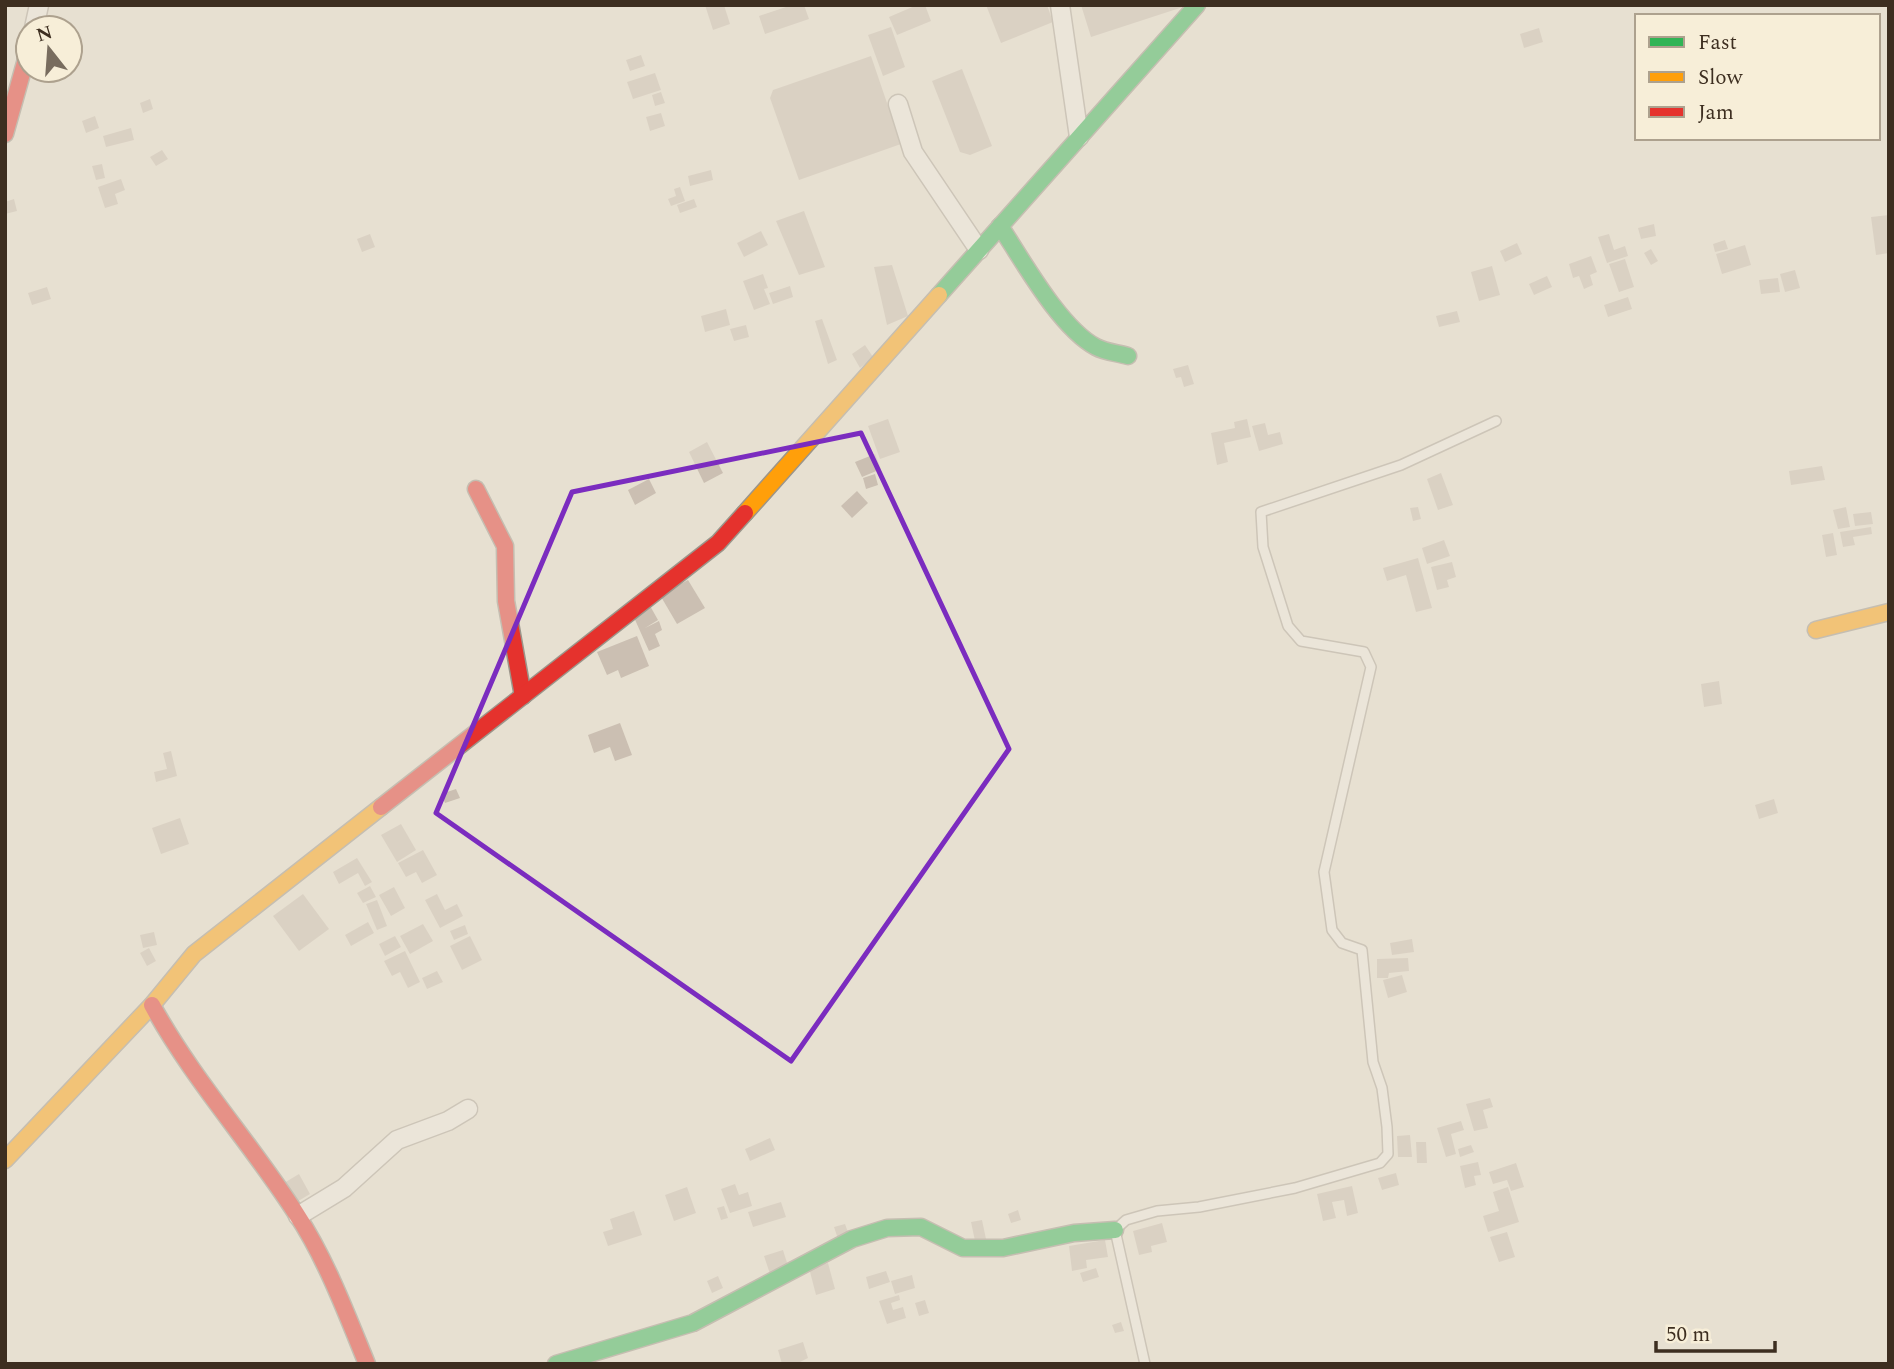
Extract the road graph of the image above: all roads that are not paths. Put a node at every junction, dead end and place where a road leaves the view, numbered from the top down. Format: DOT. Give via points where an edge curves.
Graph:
graph roads {
  1 [pos="1060,5"];
  2 [pos="1197,5"];
  3 [pos="19,84"];
  4 [pos="898,104"];
  5 [pos="5,134"];
  6 [pos="1079,138"];
  7 [pos="1000,226"];
  8 [pos="979,250"];
  9 [pos="1128,356"];
  10 [pos="1496,421"];
  11 [pos="476,489"];
  12 [pos="1889,612"];
  13 [pos="1816,630"];
  14 [pos="523,696"];
  15 [pos="152,1005"];
  16 [pos="468,1109"];
  17 [pos="5,1160"];
  18 [pos="298,1216"];
  19 [pos="1115,1230"];
  20 [pos="368,1364"];
  21 [pos="556,1364"];
  22 [pos="1145,1364"];
  1 -- 6 [label="street"];
  2 -- 6 [label="main road"];
  3 -- 5 [label="main road"];
  4 -- 8 [label="street" via="913,152"];
  6 -- 7 [label="main road"];
  7 -- 8 [label="main road"];
  7 -- 9 [label="main road" via="1056,308 1088,342"];
  8 -- 14 [label="main road" via="718,543"];
  10 -- 19 [label="lane" via="1401,465 1261,512 1263,547 1288,626 1301,641 1364,652 1371,667 1324,872 1332,930 1342,943 1362,950 1388,1154 1380,1163 1295,1188 1157,1211 1126,1220"];
  11 -- 14 [label="main road" via="505,547 506,601"];
  12 -- 13 [label="main road"];
  14 -- 15 [label="main road" via="194,954"];
  15 -- 17 [label="main road"];
  15 -- 18 [label="main road" via="173,1044"];
  16 -- 18 [label="street" via="397,1140 344,1188"];
  18 -- 20 [label="main road"];
  19 -- 21 [label="main road" via="1074,1233 1003,1248 963,1248 921,1227 887,1228 852,1239 692,1322"];
  19 -- 22 [label="lane"];
}
